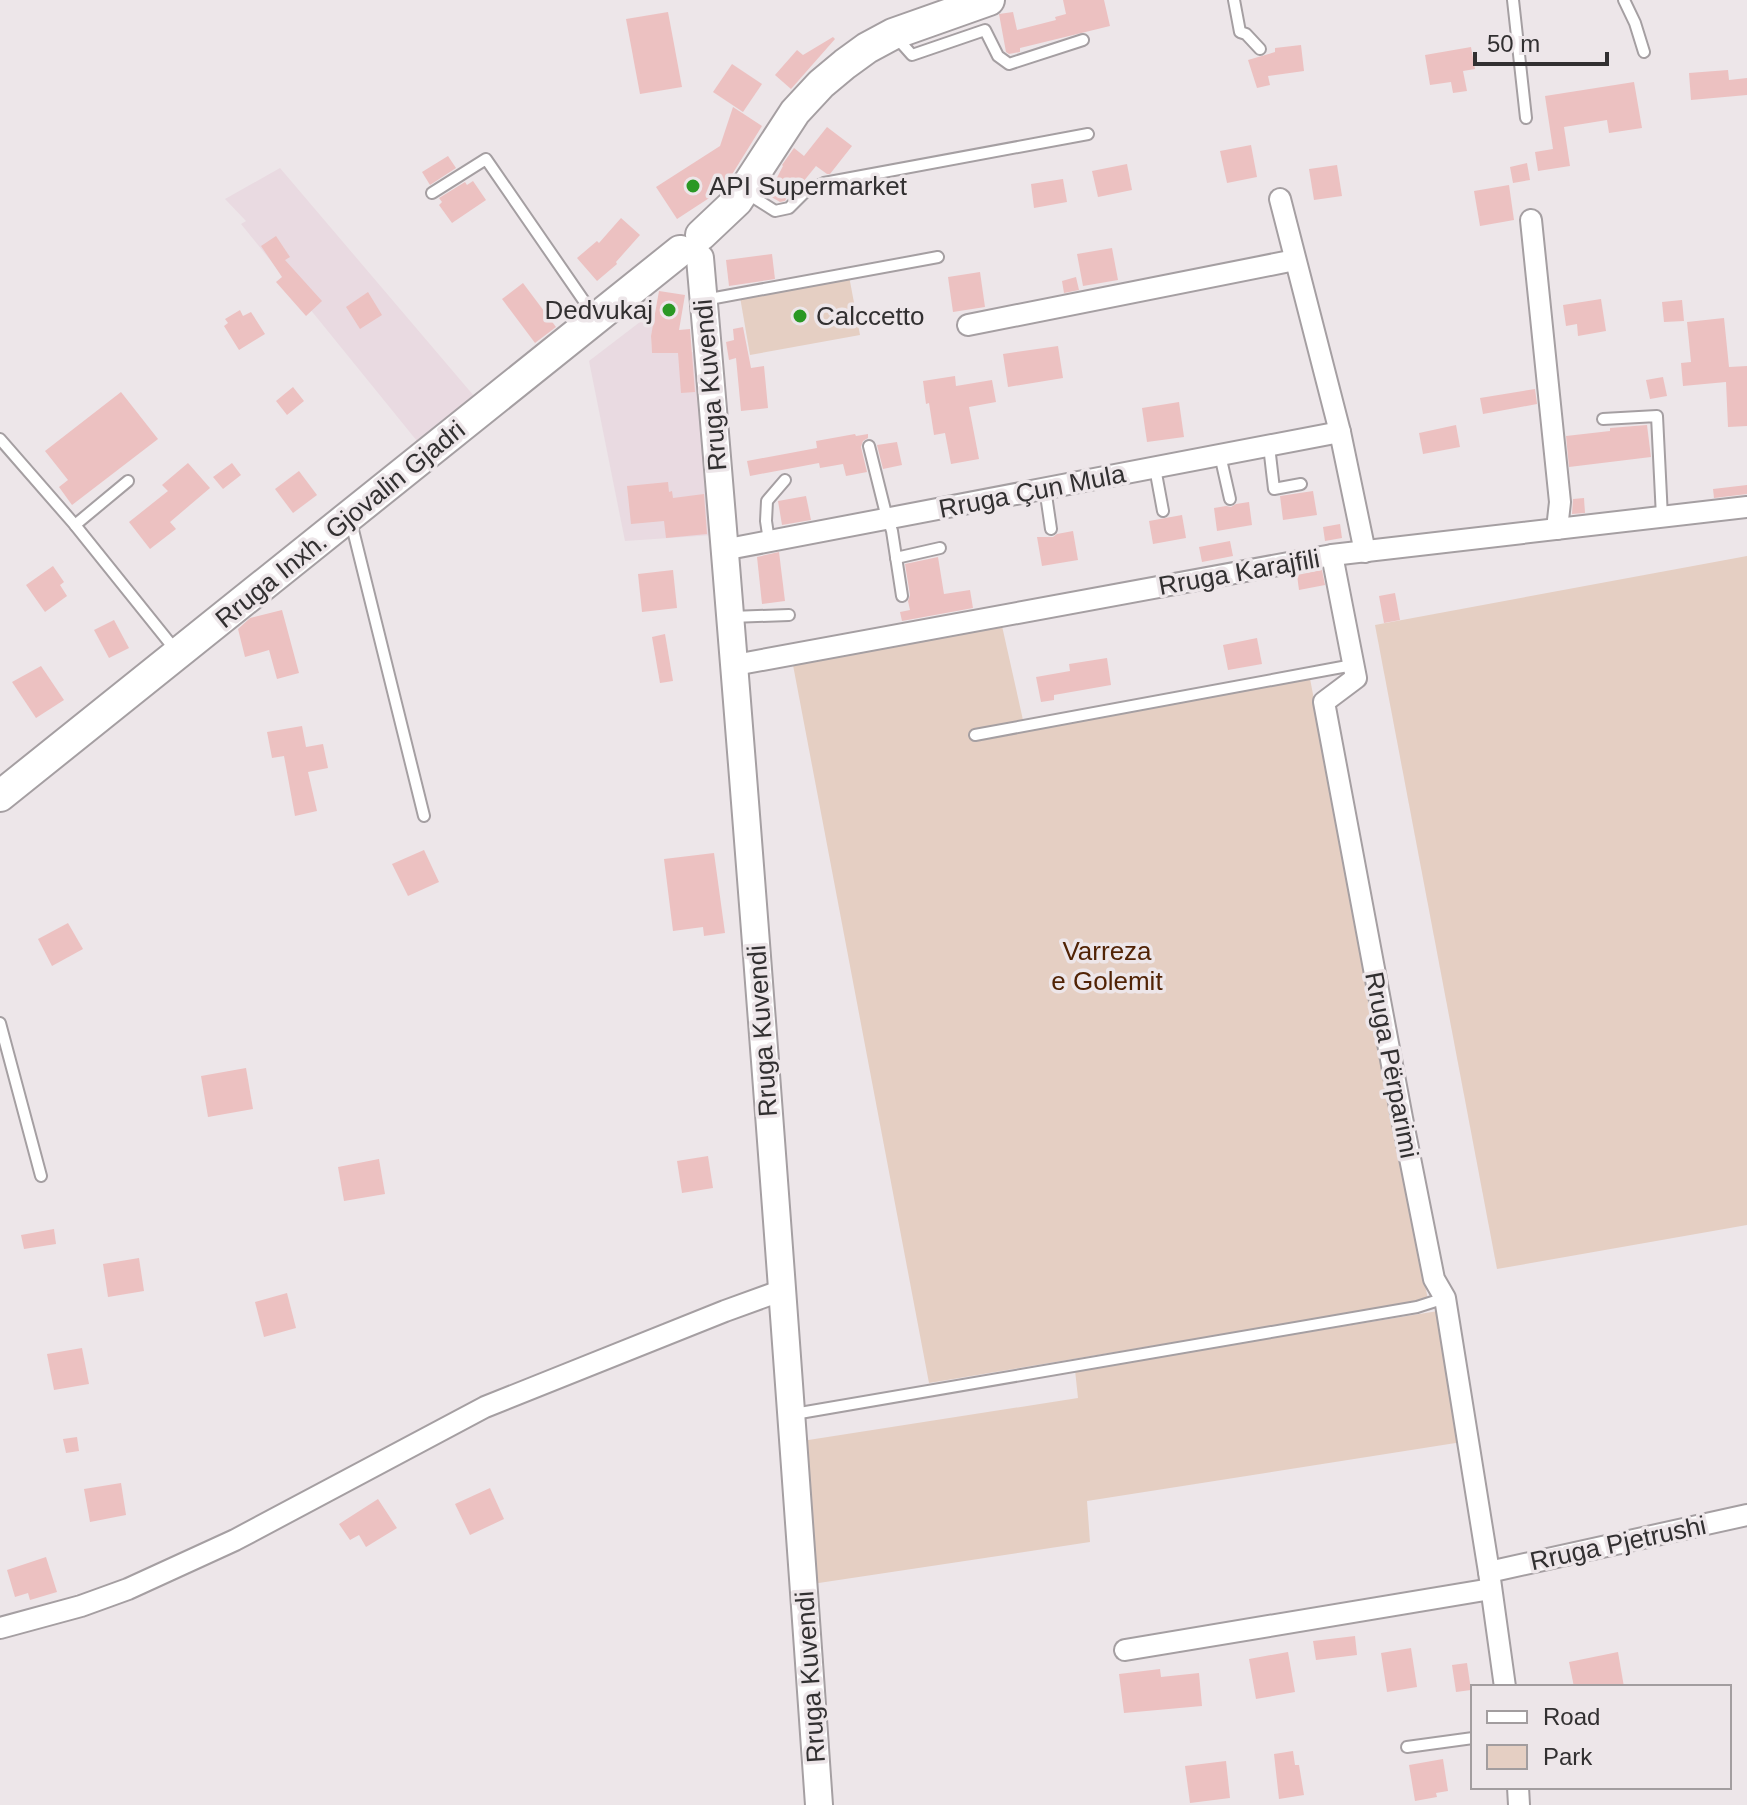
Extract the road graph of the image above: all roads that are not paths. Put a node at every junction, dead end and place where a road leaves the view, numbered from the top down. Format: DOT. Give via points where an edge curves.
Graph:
graph roads {
  1 [pos="989,0"];
  2 [pos="1234,0"];
  3 [pos="1513,0"];
  4 [pos="1624,0"];
  5 [pos="893,34"];
  6 [pos="1083,40"];
  7 [pos="1260,49"];
  8 [pos="1644,52"];
  9 [pos="1526,118"];
  10 [pos="1088,134"];
  11 [pos="744,191"];
  12 [pos="432,193"];
  13 [pos="1280,199"];
  14 [pos="1531,220"];
  15 [pos="693,248"];
  16 [pos="938,257"];
  17 [pos="1295,260"];
  18 [pos="703,300"];
  19 [pos="596,318"];
  20 [pos="968,325"];
  21 [pos="1603,419"];
  22 [pos="1340,432"];
  23 [pos="0,439"];
  24 [pos="869,446"];
  25 [pos="1269,446"];
  26 [pos="1220,455"];
  27 [pos="1155,468"];
  28 [pos="785,480"];
  29 [pos="128,481"];
  30 [pos="1301,484"];
  31 [pos="1045,488"];
  32 [pos="1230,499"];
  33 [pos="1747,507"];
  34 [pos="1163,511"];
  35 [pos="349,516"];
  36 [pos="1662,517"];
  37 [pos="887,519"];
  38 [pos="75,525"];
  39 [pos="1051,529"];
  40 [pos="1557,529"];
  41 [pos="769,541"];
  42 [pos="940,548"];
  43 [pos="723,550"];
  44 [pos="1365,552"];
  45 [pos="1332,555"];
  46 [pos="896,558"];
  47 [pos="902,596"];
  48 [pos="789,615"];
  49 [pos="730,617"];
  50 [pos="178,654"];
  51 [pos="735,665"];
  52 [pos="1353,665"];
  53 [pos="975,735"];
  54 [pos="0,796"];
  55 [pos="424,816"];
  56 [pos="0,1023"];
  57 [pos="41,1176"];
  58 [pos="783,1290"];
  59 [pos="1445,1298"];
  60 [pos="792,1414"];
  61 [pos="1747,1515"];
  62 [pos="1490,1580"];
  63 [pos="0,1628"];
  64 [pos="1125,1650"];
  65 [pos="1505,1685"];
  66 [pos="1471,1738"];
  67 [pos="1407,1747"];
  68 [pos="819,1805"];
  1 -- 5 [label="main road, Rruga Inxh. Gjovalin Gjadri"];
  2 -- 7 [label="lane" via="1240,32"];
  3 -- 9 [label="lane"];
  4 -- 8 [label="lane"];
  5 -- 6 [label="lane" via="912,55 985,30 998,56 1009,64"];
  5 -- 11 [label="main road, Rruga Inxh. Gjovalin Gjadri" via="845,64 795,112"];
  10 -- 11 [label="lane" via="824,183 789,208 775,211"];
  11 -- 15 [label="main road, Rruga Inxh. Gjovalin Gjadri"];
  12 -- 19 [label="lane" via="486,159"];
  13 -- 17 [label="street"];
  14 -- 40 [label="street" via="1560,502"];
  15 -- 18 [label="street, Rruga Kuvendi"];
  15 -- 19 [label="main road, Rruga Inxh. Gjovalin Gjadri"];
  16 -- 18 [label="lane"];
  17 -- 20 [label="street"];
  17 -- 22 [label="street"];
  18 -- 43 [label="street, Rruga Kuvendi"];
  19 -- 35 [label="main road, Rruga Inxh. Gjovalin Gjadri"];
  21 -- 36 [label="lane" via="1657,416"];
  22 -- 25 [label="street, Rruga Çun Mula"];
  22 -- 44 [label="street"];
  23 -- 38 [label="lane"];
  24 -- 37 [label="lane"];
  25 -- 26 [label="street, Rruga Çun Mula"];
  25 -- 30 [label="lane" via="1274,489"];
  26 -- 27 [label="street, Rruga Çun Mula"];
  26 -- 32 [label="lane"];
  27 -- 31 [label="street, Rruga Çun Mula"];
  27 -- 34 [label="lane"];
  28 -- 41 [label="lane" via="767,501"];
  29 -- 38 [label="lane"];
  31 -- 37 [label="street, Rruga Çun Mula"];
  31 -- 39 [label="lane"];
  33 -- 36 [label="street, Rruga Karajfili"];
  35 -- 50 [label="main road, Rruga Inxh. Gjovalin Gjadri"];
  35 -- 55 [label="lane"];
  36 -- 40 [label="street, Rruga Karajfili"];
  37 -- 41 [label="street, Rruga Çun Mula"];
  37 -- 46 [label="lane"];
  38 -- 50 [label="lane"];
  40 -- 44 [label="street, Rruga Karajfili"];
  41 -- 43 [label="street, Rruga Çun Mula"];
  42 -- 46 [label="lane"];
  43 -- 49 [label="street, Rruga Kuvendi"];
  44 -- 45 [label="street, Rruga Karajfili"];
  45 -- 51 [label="street, Rruga Karajfili"];
  45 -- 52 [label="street"];
  46 -- 47 [label="lane"];
  48 -- 49 [label="lane"];
  49 -- 51 [label="street, Rruga Kuvendi"];
  50 -- 54 [label="main road, Rruga Inxh. Gjovalin Gjadri"];
  51 -- 58 [label="street, Rruga Kuvendi"];
  52 -- 53 [label="lane"];
  52 -- 59 [label="street, Rruga Përparimi" via="1356,678 1324,702 1434,1279"];
  56 -- 57 [label="lane"];
  58 -- 60 [label="street, Rruga Kuvendi"];
  58 -- 63 [label="street" via="485,1407 235,1540 128,1589"];
  59 -- 60 [label="lane"];
  59 -- 62 [label="street, Rruga Përparimi"];
  60 -- 68 [label="street, Rruga Kuvendi"];
  61 -- 62 [label="street, Rruga Pjetrushi"];
  62 -- 64 [label="street"];
  62 -- 65 [label="street, Rruga Përparimi"];
  66 -- 67 [label="lane"];
}
